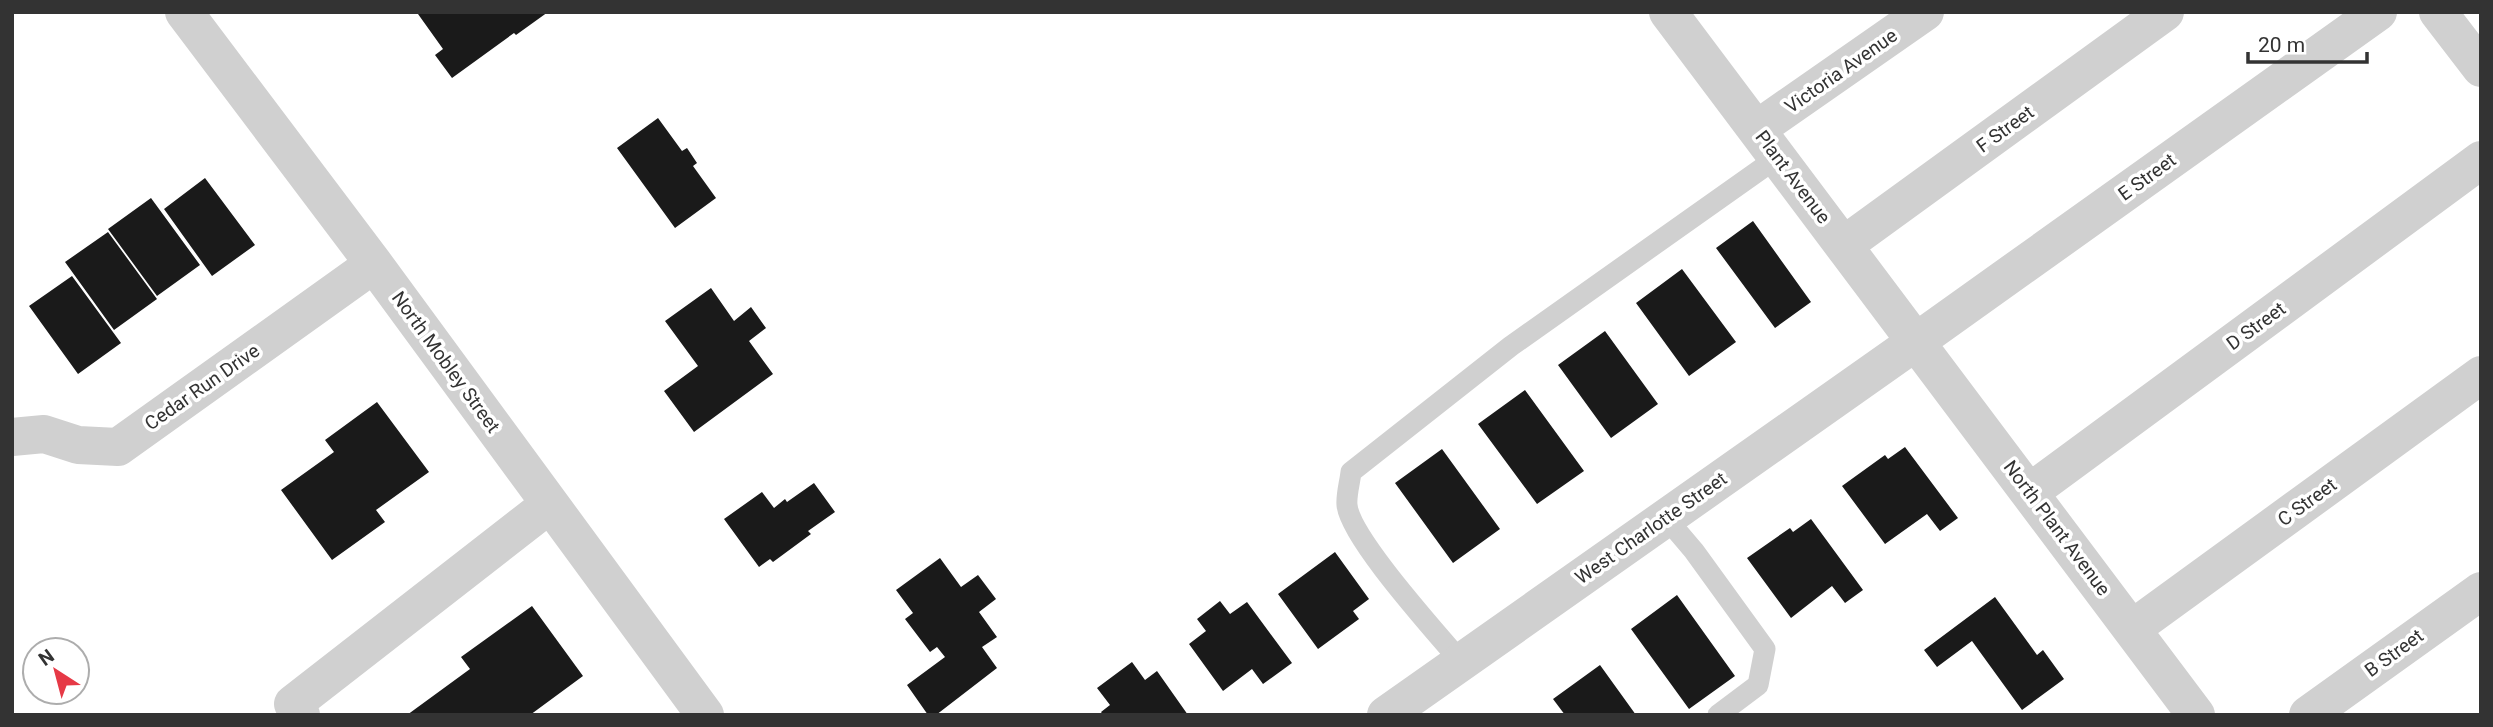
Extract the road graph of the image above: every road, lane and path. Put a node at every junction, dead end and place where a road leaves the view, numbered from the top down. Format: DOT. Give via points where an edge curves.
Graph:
graph roads {
  1 [pos="184,12"];
  2 [pos="1668,12"];
  3 [pos="1925,12"];
  4 [pos="2165,12"];
  5 [pos="2378,12"];
  6 [pos="2438,12"];
  7 [pos="2481,68"];
  8 [pos="1768,143"];
  9 [pos="2481,160"];
  10 [pos="1844,245"];
  11 [pos="374,264"];
  12 [pos="1917,341"];
  13 [pos="2481,375"];
  14 [pos="12,437"];
  15 [pos="2030,492"];
  16 [pos="550,504"];
  17 [pos="1665,518"];
  18 [pos="2481,591"];
  19 [pos="2133,628"];
  20 [pos="1461,662"];
  21 [pos="301,715"];
  22 [pos="705,715"];
  23 [pos="1386,715"];
  24 [pos="1718,715"];
  25 [pos="2196,715"];
  26 [pos="2308,715"];
  1 -- 11 [label="street, North Mobley Street"];
  2 -- 8 [label="street, Plant Avenue"];
  3 -- 8 [label="street, Victoria Avenue"];
  4 -- 10 [label="street, F Street"];
  5 -- 12 [label="street, E Street"];
  6 -- 7 [label="street"];
  8 -- 10 [label="street, Plant Avenue"];
  8 -- 20 [label="lane" via="1351,472 1346,506 1360,534"];
  9 -- 15 [label="street, D Street"];
  10 -- 12 [label="street, Plant Avenue"];
  11 -- 14 [label="street, Cedar Run Drive" via="118,447 78,445 44,434"];
  11 -- 16 [label="street, North Mobley Street"];
  12 -- 15 [label="street, North Plant Avenue"];
  12 -- 17 [label="street, West Charlotte Street"];
  13 -- 19 [label="street, C Street"];
  15 -- 19 [label="street, North Plant Avenue"];
  16 -- 21 [label="street" via="293,704"];
  16 -- 22 [label="street, North Mobley Street"];
  17 -- 20 [label="street, West Charlotte Street"];
  17 -- 24 [label="lane" via="1765,649 1758,685"];
  18 -- 26 [label="street, B Street"];
  19 -- 25 [label="street, North Plant Avenue"];
  20 -- 23 [label="street, West Charlotte Street"];
}
